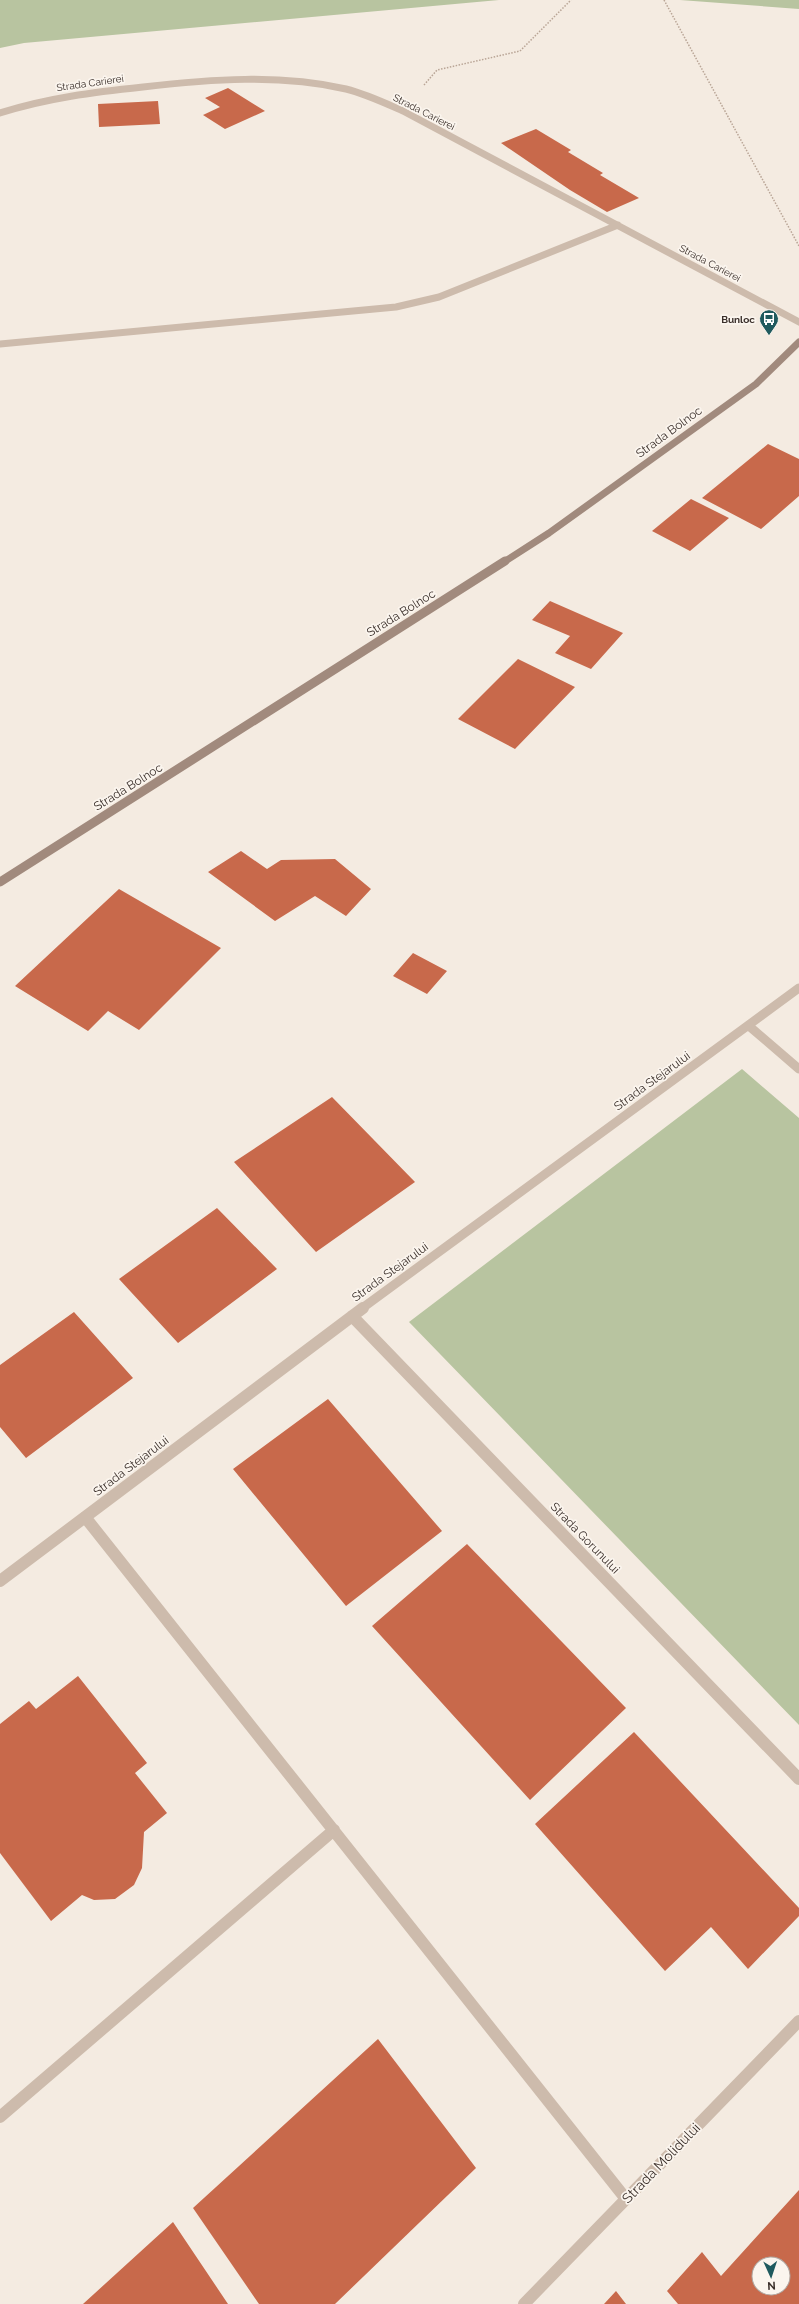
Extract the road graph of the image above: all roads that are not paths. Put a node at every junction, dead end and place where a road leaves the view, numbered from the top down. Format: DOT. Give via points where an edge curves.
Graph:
graph roads {
  1 [pos="0,112"];
  2 [pos="618,225"];
  3 [pos="799,322"];
  4 [pos="799,342"];
  5 [pos="0,344"];
  6 [pos="0,882"];
  7 [pos="799,988"];
  8 [pos="749,1026"];
  9 [pos="799,1069"];
  10 [pos="352,1316"];
  11 [pos="85,1517"];
  12 [pos="0,1581"];
  13 [pos="799,1779"];
  14 [pos="334,1830"];
  15 [pos="799,2021"];
  16 [pos="0,2117"];
  17 [pos="626,2199"];
  18 [pos="524,2304"];
  1 -- 2 [label="street, Strada Carierei" via="32,102 73,95 232,79 260,79 341,88 361,93 403,111"];
  2 -- 3 [label="street, Strada Carierei"];
  2 -- 5 [label="street" via="439,297 396,307"];
  4 -- 6 [label="street, Strada Bolnoc" via="756,384 549,533"];
  7 -- 8 [label="street, Strada Stejarului"];
  8 -- 9 [label="street"];
  8 -- 10 [label="street, Strada Stejarului"];
  10 -- 11 [label="street, Strada Stejarului"];
  10 -- 13 [label="street, Strada Gorunului"];
  11 -- 12 [label="street, Strada Stejarului"];
  11 -- 14 [label="street"];
  14 -- 16 [label="street"];
  14 -- 17 [label="street"];
  15 -- 17 [label="street, Strada Molidului"];
  17 -- 18 [label="street, Strada Molidului"];
}
